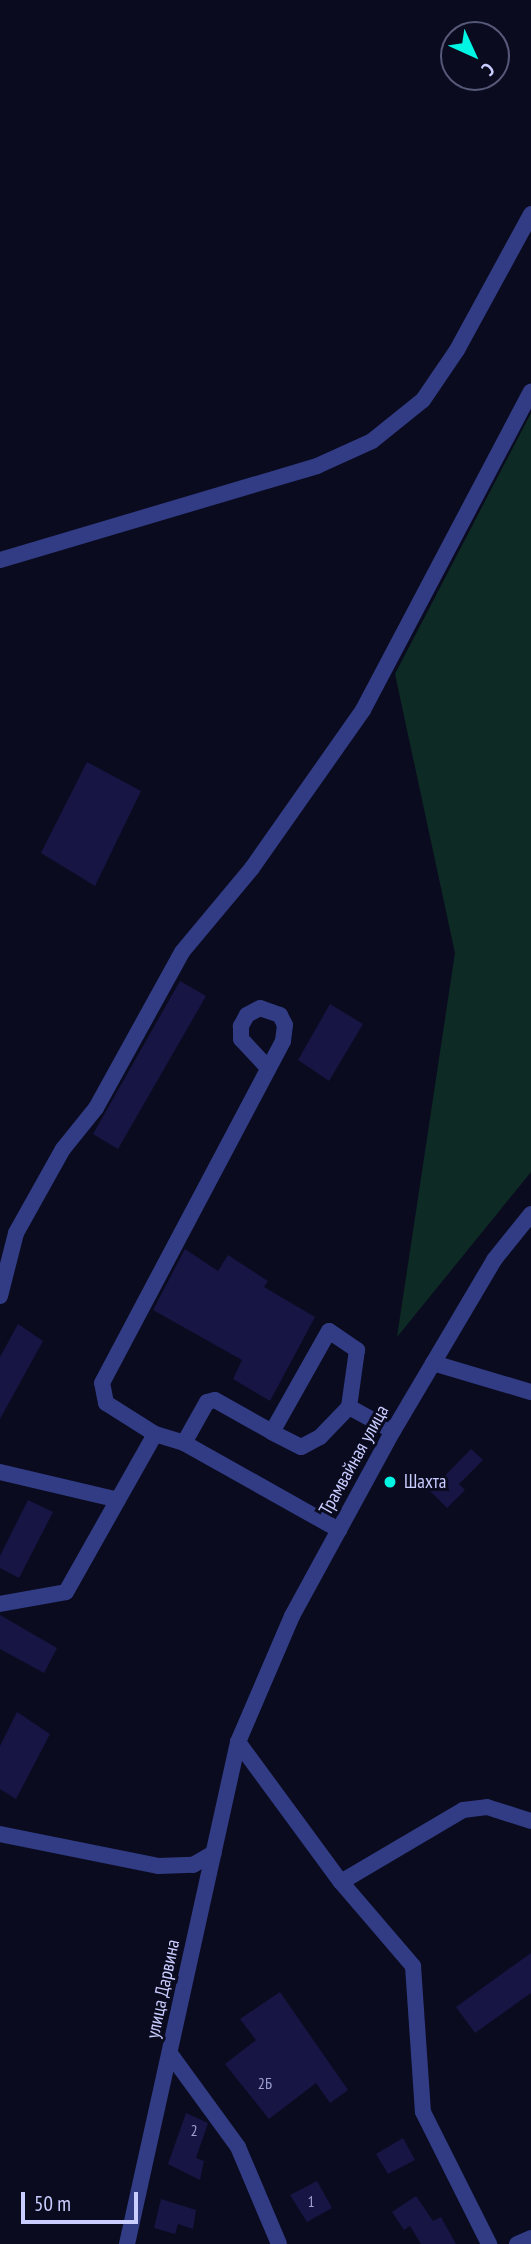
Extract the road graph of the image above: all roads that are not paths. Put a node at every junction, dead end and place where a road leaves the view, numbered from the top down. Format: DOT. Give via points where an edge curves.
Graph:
graph roads {
  1 [pos="531,214"];
  2 [pos="531,392"];
  3 [pos="0,560"];
  4 [pos="268,1068"];
  5 [pos="531,1214"];
  6 [pos="0,1296"];
  7 [pos="433,1363"];
  8 [pos="531,1392"];
  9 [pos="349,1407"];
  10 [pos="272,1432"];
  11 [pos="393,1432"];
  12 [pos="155,1434"];
  13 [pos="184,1443"];
  14 [pos="0,1472"];
  15 [pos="118,1500"];
  16 [pos="339,1530"];
  17 [pos="0,1604"];
  18 [pos="238,1742"];
  19 [pos="531,1821"];
  20 [pos="0,1834"];
  21 [pos="214,1853"];
  22 [pos="341,1882"];
  23 [pos="171,2055"];
  24 [pos="531,2238"];
  25 [pos="127,2244"];
  26 [pos="279,2244"];
  27 [pos="489,2244"];
  28 [pos="517,2244"];
  1 -- 3 [label="street" via="457,350 423,400 372,441 317,466"];
  2 -- 6 [label="street" via="363,710 268,846 182,952 96,1108 63,1149 16,1233"];
  4 -- 12 [label="street" via="102,1383 106,1403"];
  5 -- 7 [label="street, Трамвайная улица" via="494,1260"];
  7 -- 8 [label="street"];
  7 -- 11 [label="street, Трамвайная улица"];
  9 -- 10 [label="street" via="320,1437 301,1447"];
  9 -- 10 [label="street" via="357,1350 329,1331"];
  9 -- 11 [label="street"];
  10 -- 13 [label="street" via="215,1400 207,1402"];
  11 -- 16 [label="street, Трамвайная улица"];
  12 -- 13 [label="street"];
  12 -- 15 [label="street"];
  13 -- 16 [label="street"];
  14 -- 15 [label="street"];
  15 -- 17 [label="street" via="66,1592"];
  16 -- 18 [label="street, Трамвайная улица" via="292,1616"];
  18 -- 21 [label="street, улица Дарвина"];
  18 -- 22 [label="street"];
  19 -- 22 [label="street" via="487,1807 463,1810"];
  20 -- 21 [label="street" via="158,1866 192,1865"];
  21 -- 23 [label="street, улица Дарвина"];
  22 -- 27 [label="street" via="413,1966 423,2112"];
  23 -- 25 [label="street, улица Дарвина"];
  23 -- 26 [label="street" via="238,2147"];
  24 -- 28 [label="street"];
}
